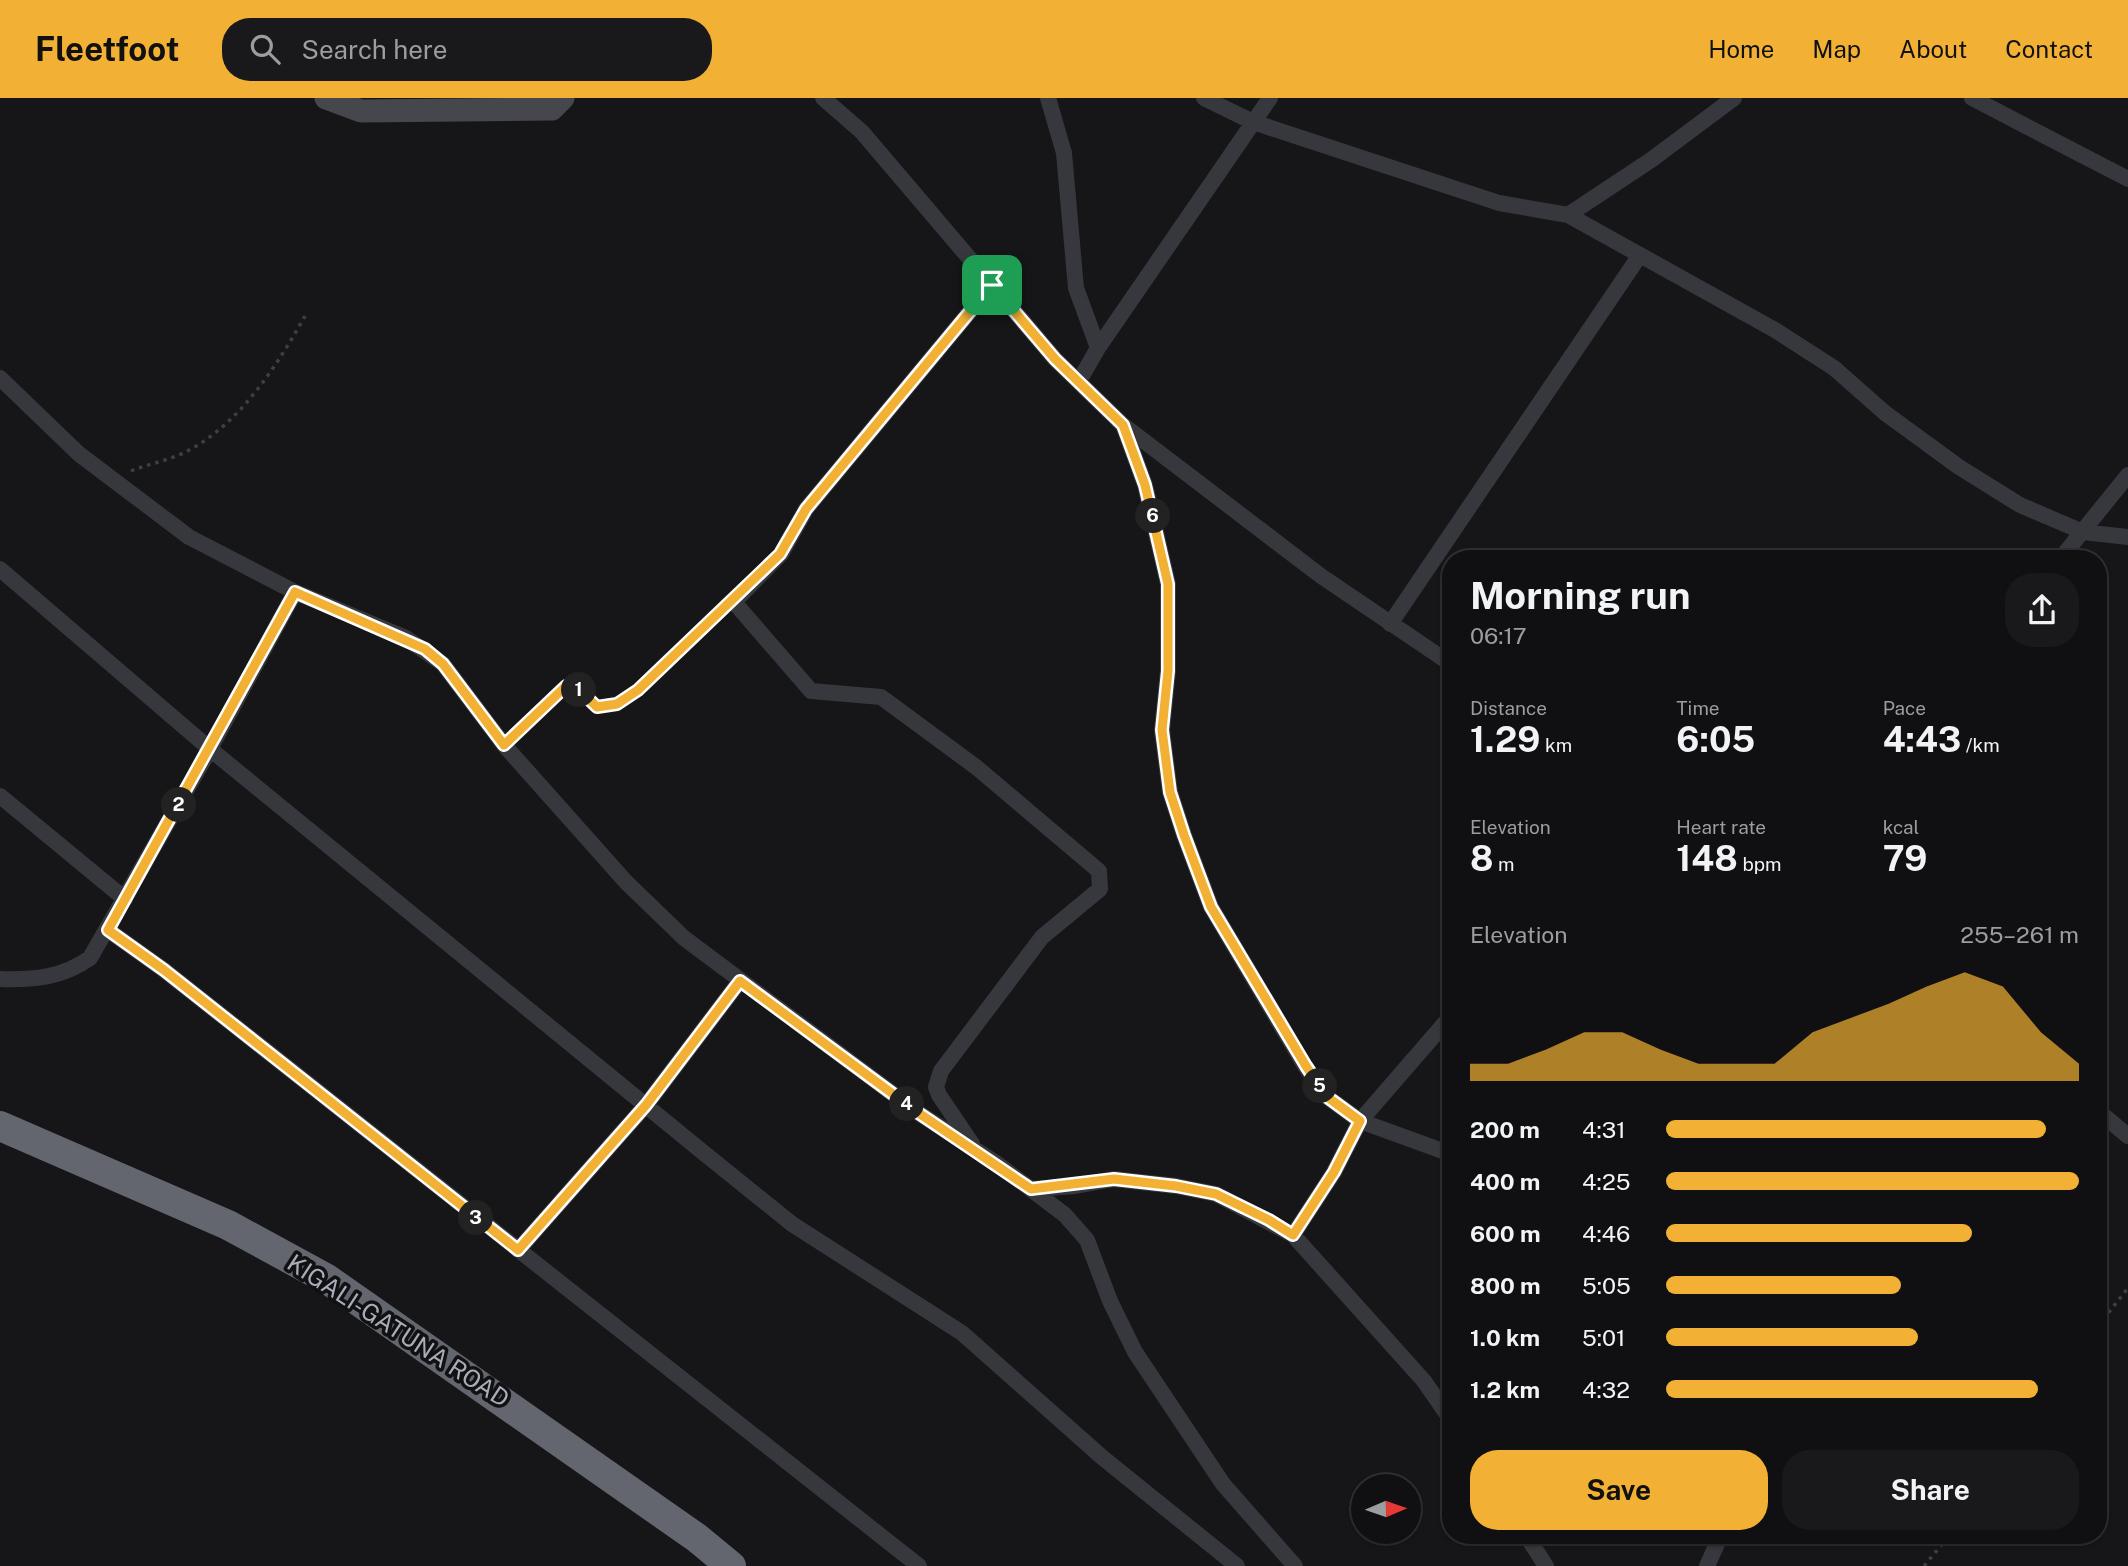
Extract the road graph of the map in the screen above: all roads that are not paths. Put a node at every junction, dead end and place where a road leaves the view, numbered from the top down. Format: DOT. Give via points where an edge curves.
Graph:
graph roads {
  1 [pos="326,98"];
  2 [pos="563,98"];
  3 [pos="823,98"];
  4 [pos="1048,98"];
  5 [pos="1204,98"];
  6 [pos="1270,98"];
  7 [pos="1734,98"];
  8 [pos="1972,98"];
  9 [pos="1252,122"];
  10 [pos="2128,179"];
  11 [pos="1568,215"];
  12 [pos="1640,255"];
  13 [pos="992,285"];
  14 [pos="1098,348"];
  15 [pos="0,378"];
  16 [pos="1079,381"];
  17 [pos="1123,425"];
  18 [pos="2128,475"];
  19 [pos="2082,532"];
  20 [pos="2128,537"];
  21 [pos="2067,550"];
  22 [pos="0,569"];
  23 [pos="295,592"];
  24 [pos="1390,624"];
  25 [pos="1442,658"];
  26 [pos="210,749"];
  27 [pos="0,796"];
  28 [pos="125,899"];
  29 [pos="108,930"];
  30 [pos="0,979"];
  31 [pos="740,981"];
  32 [pos="1442,1026"];
  33 [pos="646,1105"];
  34 [pos="2107,1118"];
  35 [pos="1360,1121"];
  36 [pos="0,1125"];
  37 [pos="2128,1136"];
  38 [pos="1442,1151"];
  39 [pos="977,1152"];
  40 [pos="1031,1189"];
  41 [pos="1293,1235"];
  42 [pos="518,1250"];
  43 [pos="1442,1407"];
  44 [pos="1532,1544"];
  45 [pos="1717,1544"];
  46 [pos="731,1566"];
  47 [pos="919,1566"];
  48 [pos="1237,1566"];
  49 [pos="1295,1566"];
  50 [pos="1546,1566"];
  51 [pos="1707,1566"];
  1 -- 2 [label="street" via="361,111 412,112 552,109"];
  3 -- 13 [label="street" via="862,132"];
  4 -- 14 [label="street" via="1064,153 1076,288"];
  5 -- 9 [label="street"];
  6 -- 9 [label="street"];
  7 -- 11 [label="street"];
  8 -- 10 [label="street"];
  9 -- 11 [label="street" via="1499,203"];
  9 -- 14 [label="street"];
  11 -- 12 [label="street"];
  12 -- 19 [label="street" via="1834,368 1885,413 1959,467 2020,505"];
  12 -- 24 [label="street"];
  13 -- 16 [label="street"];
  13 -- 39 [label="street" via="806,509 780,554 734,602 811,691 881,697 976,767 1099,872 1100,889 1042,937 941,1071 936,1087 939,1095"];
  14 -- 16 [label="street"];
  15 -- 23 [label="street" via="79,454 188,537"];
  16 -- 17 [label="street"];
  17 -- 24 [label="street"];
  17 -- 35 [label="street" via="1145,485 1168,584 1163,741 1170,792 1184,835 1211,907 1306,1066 1326,1096"];
  18 -- 19 [label="street"];
  19 -- 20 [label="street"];
  19 -- 21 [label="street"];
  22 -- 26 [label="street"];
  23 -- 26 [label="street"];
  23 -- 31 [label="street" via="425,649 443,664 504,745 626,882 684,938"];
  24 -- 25 [label="street"];
  26 -- 28 [label="street"];
  26 -- 33 [label="street"];
  27 -- 28 [label="street"];
  28 -- 29 [label="street"];
  29 -- 30 [label="street" via="90,958 73,971 45,978"];
  29 -- 42 [label="street"];
  31 -- 33 [label="street"];
  31 -- 39 [label="street"];
  32 -- 35 [label="street"];
  33 -- 42 [label="street"];
  33 -- 48 [label="street" via="792,1224 962,1333 1102,1458"];
  34 -- 37 [label="street"];
  35 -- 38 [label="street"];
  35 -- 41 [label="street"];
  36 -- 46 [label="highway, KIGALI-GATUNA ROAD" via="228,1225 327,1279"];
  39 -- 40 [label="street"];
  40 -- 41 [label="street" via="1114,1179 1176,1186 1216,1194"];
  40 -- 49 [label="street" via="1065,1215 1087,1240 1135,1352 1223,1484"];
  41 -- 43 [label="street"];
  42 -- 47 [label="street"];
  44 -- 50 [label="street"];
  45 -- 51 [label="street"];
}
